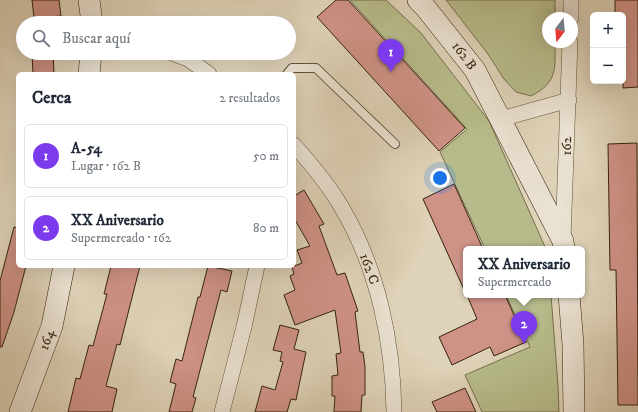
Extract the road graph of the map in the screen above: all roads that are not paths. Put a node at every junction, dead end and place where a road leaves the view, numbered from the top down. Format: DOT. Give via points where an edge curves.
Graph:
graph roads {
  1 [pos="89,0"];
  2 [pos="418,0"];
  3 [pos="571,0"];
  4 [pos="571,12"];
  5 [pos="91,16"];
  6 [pos="570,48"];
  7 [pos="90,60"];
  8 [pos="189,60"];
  9 [pos="89,72"];
  10 [pos="206,72"];
  11 [pos="289,72"];
  12 [pos="569,100"];
  13 [pos="501,119"];
  14 [pos="395,144"];
  15 [pos="296,148"];
  16 [pos="564,245"];
  17 [pos="64,268"];
  18 [pos="257,268"];
  19 [pos="568,298"];
  20 [pos="20,412"];
  21 [pos="222,412"];
  22 [pos="394,412"];
  23 [pos="574,412"];
  1 -- 5 [label="main road"];
  2 -- 13 [label="main road, 162 B" via="475,70"];
  3 -- 4 [label="street"];
  6 -- 12 [label="street, 162"];
  7 -- 9 [label="main road"];
  8 -- 10 [label="street"];
  11 -- 14 [label="lane" via="292,68 316,68"];
  12 -- 13 [label="street"];
  12 -- 16 [label="street, 162"];
  13 -- 16 [label="main road, 162 B"];
  15 -- 22 [label="street, 162 C" via="321,177 342,208 365,256 381,305 388,342"];
  17 -- 20 [label="main road, 164" via="52,326"];
  18 -- 21 [label="street"];
  19 -- 23 [label="main road" via="573,344"];
}
